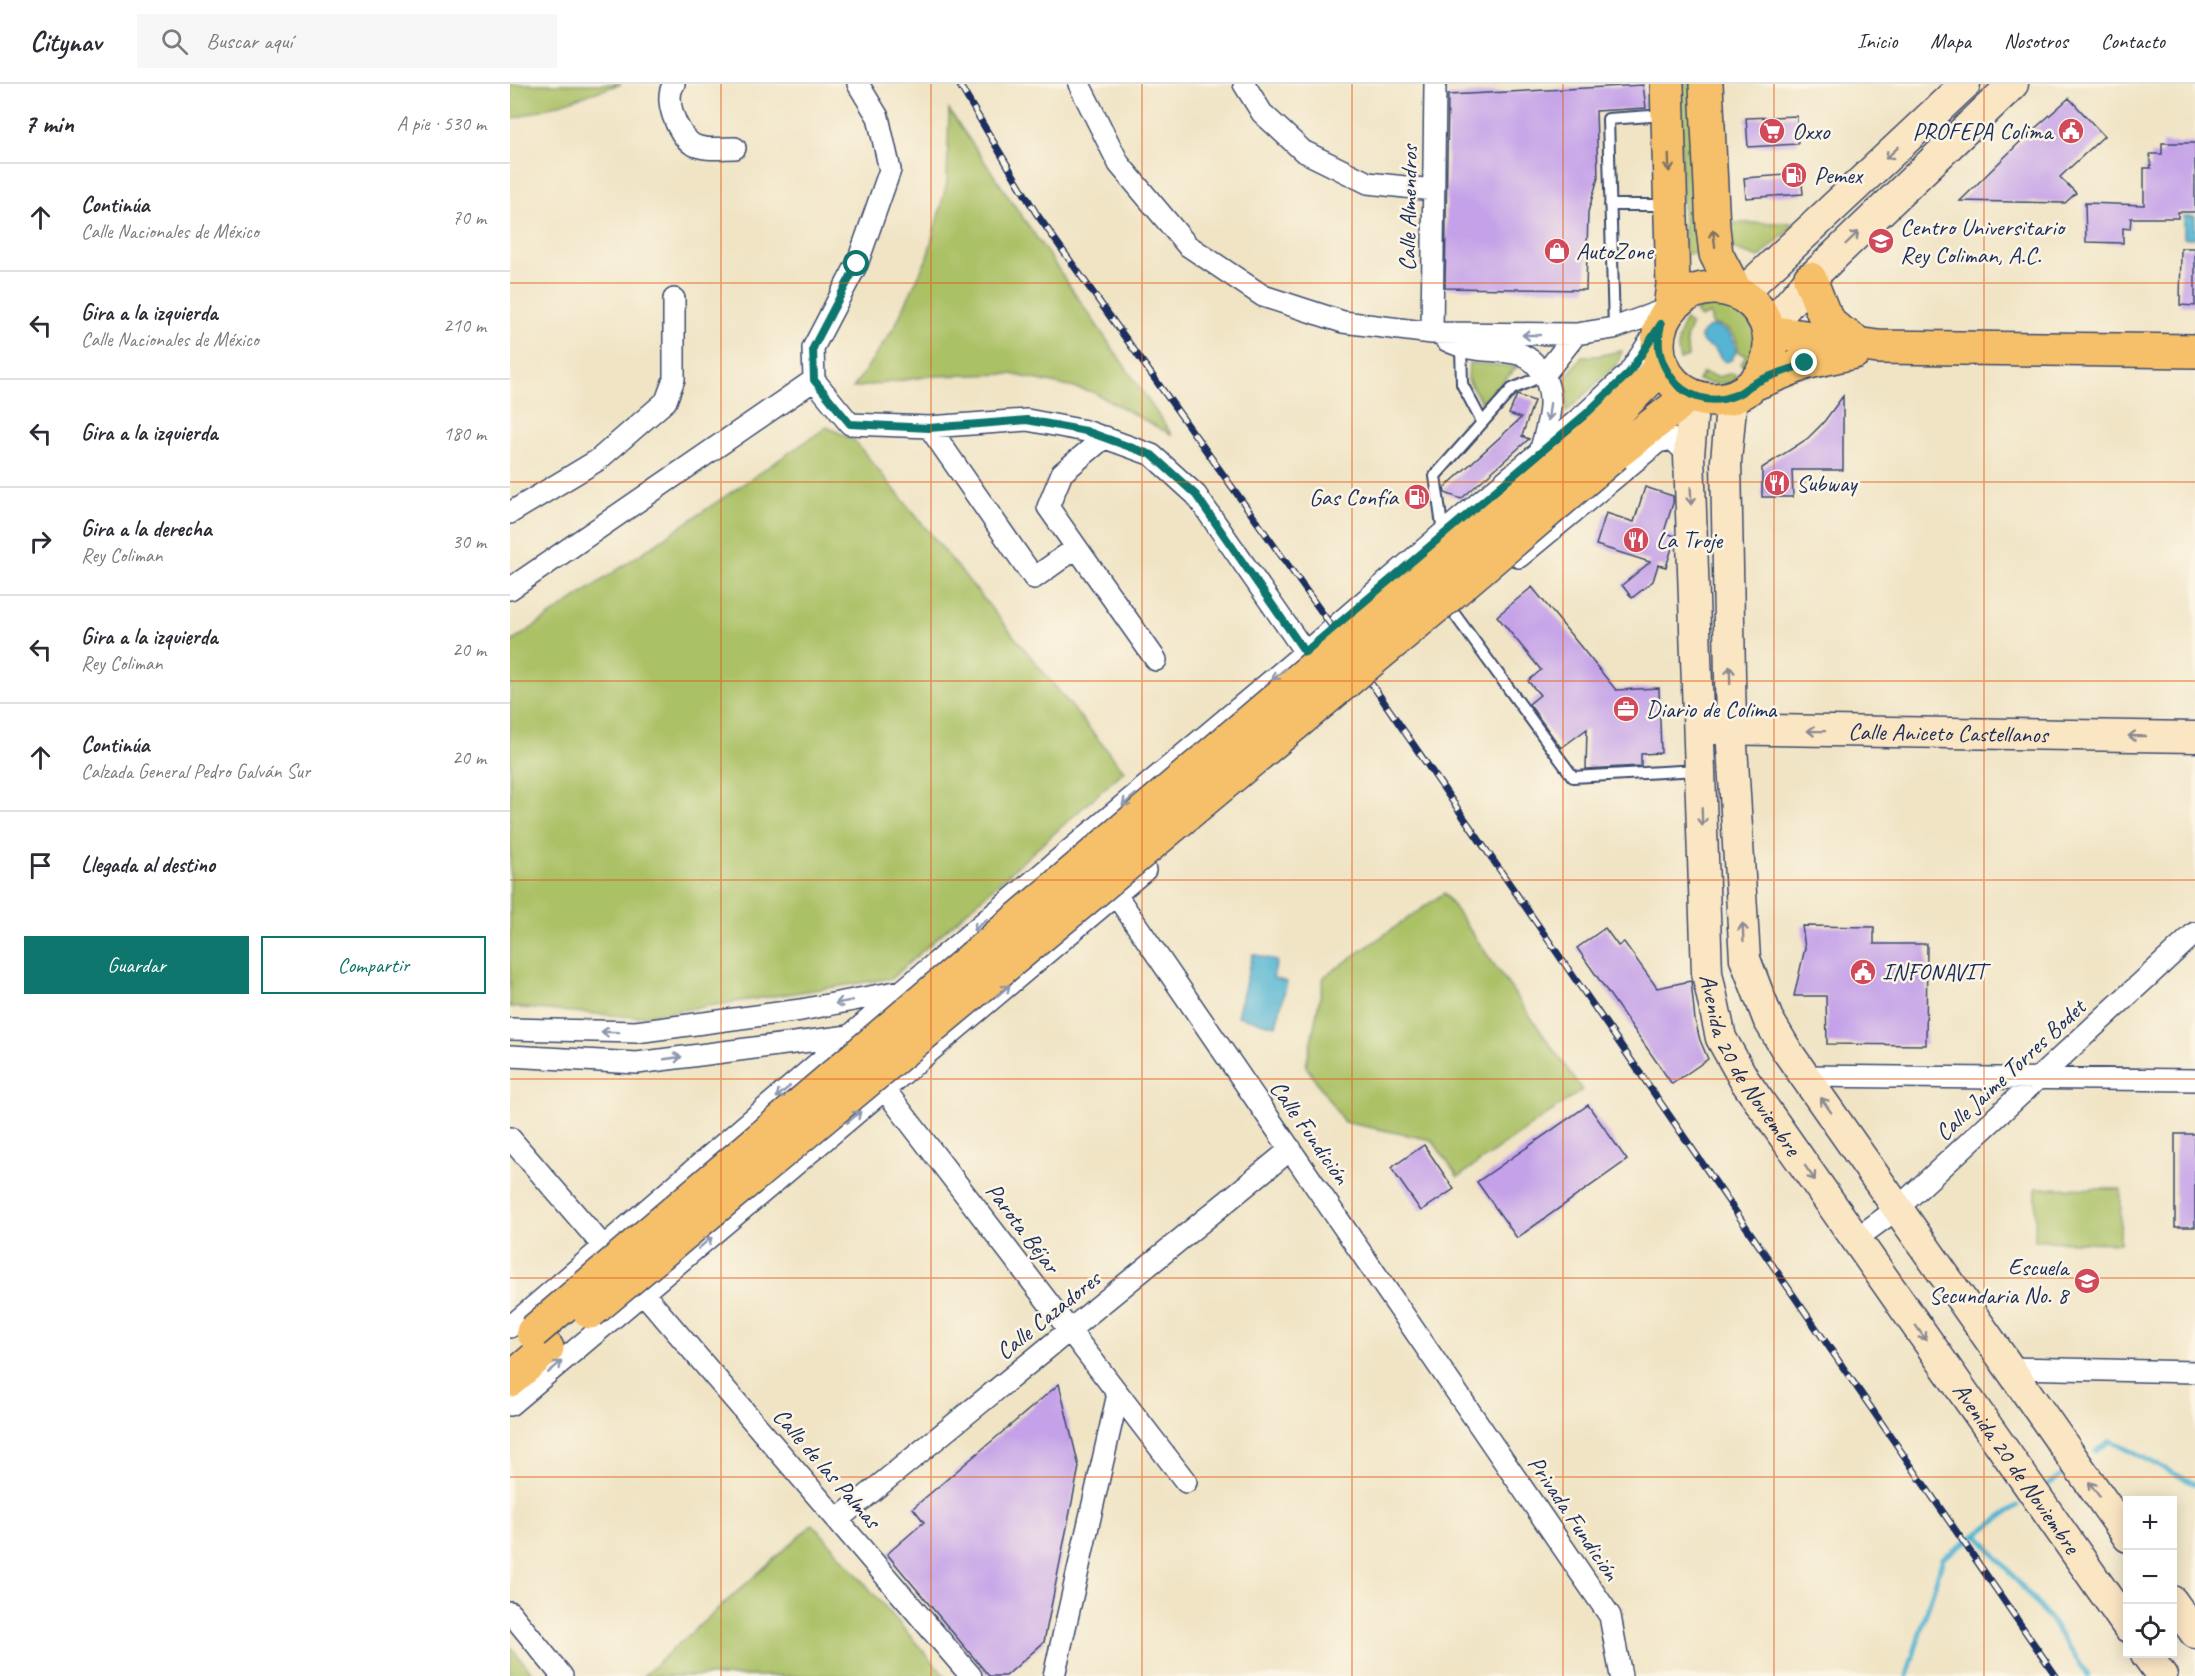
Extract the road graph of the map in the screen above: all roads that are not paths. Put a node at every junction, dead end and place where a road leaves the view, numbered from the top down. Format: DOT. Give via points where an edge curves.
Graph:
graph roads {
  1 [pos="674,84"];
  2 [pos="858,84"];
  3 [pos="1079,84"];
  4 [pos="1244,84"];
  5 [pos="1435,84"];
  6 [pos="1706,84"];
  7 [pos="1965,84"];
  8 [pos="2013,84"];
  9 [pos="1667,100"];
  10 [pos="735,148"];
  11 [pos="1433,190"];
  12 [pos="1610,205"];
  13 [pos="1671,205"];
  14 [pos="1810,279"];
  15 [pos="1738,293"];
  16 [pos="674,299"];
  17 [pos="1666,316"];
  18 [pos="1614,328"];
  19 [pos="1769,330"];
  20 [pos="1432,333"];
  21 [pos="1576,334"];
  22 [pos="1869,346"];
  23 [pos="1461,348"];
  24 [pos="2195,351"];
  25 [pos="1663,366"];
  26 [pos="1544,375"];
  27 [pos="814,380"];
  28 [pos="1743,391"];
  29 [pos="1691,395"];
  30 [pos="1482,422"];
  31 [pos="929,428"];
  32 [pos="1105,437"];
  33 [pos="1606,442"];
  34 [pos="1540,452"];
  35 [pos="1689,455"];
  36 [pos="510,513"];
  37 [pos="1443,533"];
  38 [pos="1076,548"];
  39 [pos="510,589"];
  40 [pos="1368,598"];
  41 [pos="1453,612"];
  42 [pos="1310,648"];
  43 [pos="1407,651"];
  44 [pos="1156,660"];
  45 [pos="1354,694"];
  46 [pos="2195,737"];
  47 [pos="1732,740"];
  48 [pos="1700,750"];
  49 [pos="2195,757"];
  50 [pos="1116,895"];
  51 [pos="2195,933"];
  52 [pos="902,991"];
  53 [pos="510,1029"];
  54 [pos="636,1032"];
  55 [pos="849,1036"];
  56 [pos="510,1056"];
  57 [pos="638,1063"];
  58 [pos="1805,1076"];
  59 [pos="2038,1078"];
  60 [pos="2195,1080"];
  61 [pos="885,1090"];
  62 [pos="510,1138"];
  63 [pos="1291,1149"];
  64 [pos="1898,1208"];
  65 [pos="1856,1239"];
  66 [pos="603,1246"];
  67 [pos="644,1294"];
  68 [pos="1069,1330"];
  69 [pos="525,1339"];
  70 [pos="2010,1368"];
  71 [pos="2195,1371"];
  72 [pos="510,1380"];
  73 [pos="1118,1394"];
  74 [pos="1462,1399"];
  75 [pos="510,1405"];
  76 [pos="1186,1482"];
  77 [pos="837,1520"];
  78 [pos="2123,1531"];
  79 [pos="2174,1604"];
  80 [pos="510,1612"];
  81 [pos="2123,1621"];
  82 [pos="2195,1633"];
  83 [pos="2149,1658"];
  84 [pos="562,1676"];
  85 [pos="971,1676"];
  86 [pos="1054,1676"];
  87 [pos="1621,1676"];
  88 [pos="2162,1676"];
  1 -- 10 [label="street" via="668,98 683,135 704,148"];
  2 -- 27 [label="street" via="878,117 890,170 857,264 813,348"];
  3 -- 20 [label="street" via="1119,164 1187,245 1263,296 1343,322"];
  4 -- 11 [label="street" via="1262,113 1303,151 1368,183"];
  5 -- 11 [label="street, Calle Almendros"];
  15 -- 6 [label="main road, one-way" via="1716,254"];
  7 -- 15 [label="main road, one-way"];
  14 -- 8 [label="main road, one-way"];
  9 -- 12 [label="lane" via="1608,119"];
  9 -- 13 [label="main road, one-way"];
  11 -- 20 [label="street, Calle Almendros"];
  12 -- 13 [label="lane"];
  12 -- 18 [label="lane"];
  13 -- 17 [label="main road" via="1673,285"];
  14 -- 19 [label="main road"];
  14 -- 22 [label="main road" via="1822,312 1833,327"];
  15 -- 17 [label="main road" via="1716,288 1696,290 1684,296"];
  15 -- 19 [label="main road" via="1758,309"];
  16 -- 36 [label="street" via="674,379 666,401 598,460"];
  17 -- 18 [label="street"];
  17 -- 25 [label="main road" via="1658,338"];
  17 -- 34 [label="street" via="1629,373"];
  18 -- 21 [label="street"];
  19 -- 22 [label="main road"];
  19 -- 28 [label="main road" via="1766,365"];
  21 -- 20 [label="street, one-way"];
  20 -- 23 [label="street"];
  21 -- 26 [label="street"];
  22 -- 24 [label="main road"];
  22 -- 28 [label="main road" via="1805,363"];
  23 -- 26 [label="street" via="1518,353 1532,360"];
  23 -- 30 [label="lane" via="1462,384"];
  25 -- 29 [label="main road" via="1675,383"];
  25 -- 33 [label="main road"];
  26 -- 30 [label="lane" via="1512,389"];
  26 -- 34 [label="street, one-way" via="1551,413"];
  27 -- 31 [label="street" via="850,424"];
  27 -- 39 [label="street"];
  28 -- 29 [label="main road" via="1719,400"];
  47 -- 28 [label="main road, Avenida 20 de Noviembre, one-way" via="1726,461"];
  29 -- 33 [label="main road" via="1674,408"];
  29 -- 35 [label="main road, Avenida 20 de Noviembre"];
  30 -- 37 [label="lane" via="1435,476"];
  31 -- 32 [label="street" via="1027,420"];
  31 -- 38 [label="street" via="1034,578"];
  32 -- 38 [label="street" via="1062,473 1048,507"];
  32 -- 42 [label="street" via="1152,455 1196,495"];
  33 -- 69 [label="main road, bridge" via="1349,637"];
  34 -- 37 [label="street"];
  35 -- 41 [label="street" via="1671,439 1658,442"];
  35 -- 48 [label="main road, Avenida 20 de Noviembre, one-way"];
  37 -- 40 [label="street"];
  38 -- 44 [label="street"];
  40 -- 42 [label="street"];
  40 -- 43 [label="street" via="1363,615 1368,634 1377,646 1392,652"];
  41 -- 43 [label="street"];
  41 -- 48 [label="lane" via="1573,777"];
  42 -- 45 [label="street" via="1331,648 1342,657 1355,680"];
  42 -- 52 [label="street, one-way"];
  43 -- 45 [label="street"];
  45 -- 50 [label="street"];
  46 -- 47 [label="main road, Calle Aniceto Castellanos, one-way"];
  47 -- 48 [label="main road, Calle Aniceto Castellanos"];
  47 -- 49 [label="main road, Calle Aniceto Castellanos"];
  58 -- 47 [label="main road, Avenida 20 de Noviembre, one-way" via="1768,1019 1745,959"];
  48 -- 65 [label="main road, Avenida 20 de Noviembre, one-way" via="1707,973 1721,1038 1745,1081"];
  61 -- 50 [label="street, one-way"];
  50 -- 63 [label="street, Calle Fundición"];
  51 -- 59 [label="street, Calle Jaime Torres Bodet"];
  52 -- 54 [label="street, one-way" via="801,1010"];
  52 -- 55 [label="street"];
  54 -- 53 [label="street, one-way"];
  54 -- 57 [label="street"];
  57 -- 55 [label="street, one-way"];
  55 -- 66 [label="street, one-way"];
  56 -- 57 [label="street"];
  58 -- 59 [label="street"];
  64 -- 58 [label="main road, Avenida 20 de Noviembre, one-way"];
  59 -- 60 [label="street"];
  59 -- 64 [label="street, Calle Jaime Torres Bodet"];
  67 -- 61 [label="street, one-way"];
  61 -- 68 [label="street, Parota Béjar"];
  62 -- 66 [label="street"];
  63 -- 68 [label="street, Calle Cazadores"];
  63 -- 74 [label="street, Calle Fundición"];
  64 -- 65 [label="street, Calle Jaime Torres Bodet"];
  64 -- 70 [label="main road, Avenida 20 de Noviembre"];
  65 -- 81 [label="main road, Avenida 20 de Noviembre, one-way"];
  66 -- 69 [label="street"];
  75 -- 67 [label="street, one-way"];
  67 -- 77 [label="street, Calle de las Palmas"];
  68 -- 73 [label="street, Parota Béjar"];
  68 -- 77 [label="street, Calle Cazadores"];
  69 -- 72 [label="main road"];
  70 -- 71 [label="street"];
  78 -- 70 [label="main road, Avenida 20 de Noviembre, one-way"];
  73 -- 76 [label="street, Parota Béjar"];
  73 -- 86 [label="street"];
  74 -- 87 [label="street, Privada Fundición" via="1610,1616"];
  77 -- 85 [label="street, Calle de las Palmas"];
  79 -- 82 [label="main road"];
  80 -- 84 [label="street"];
  83 -- 88 [label="main road"];
}
